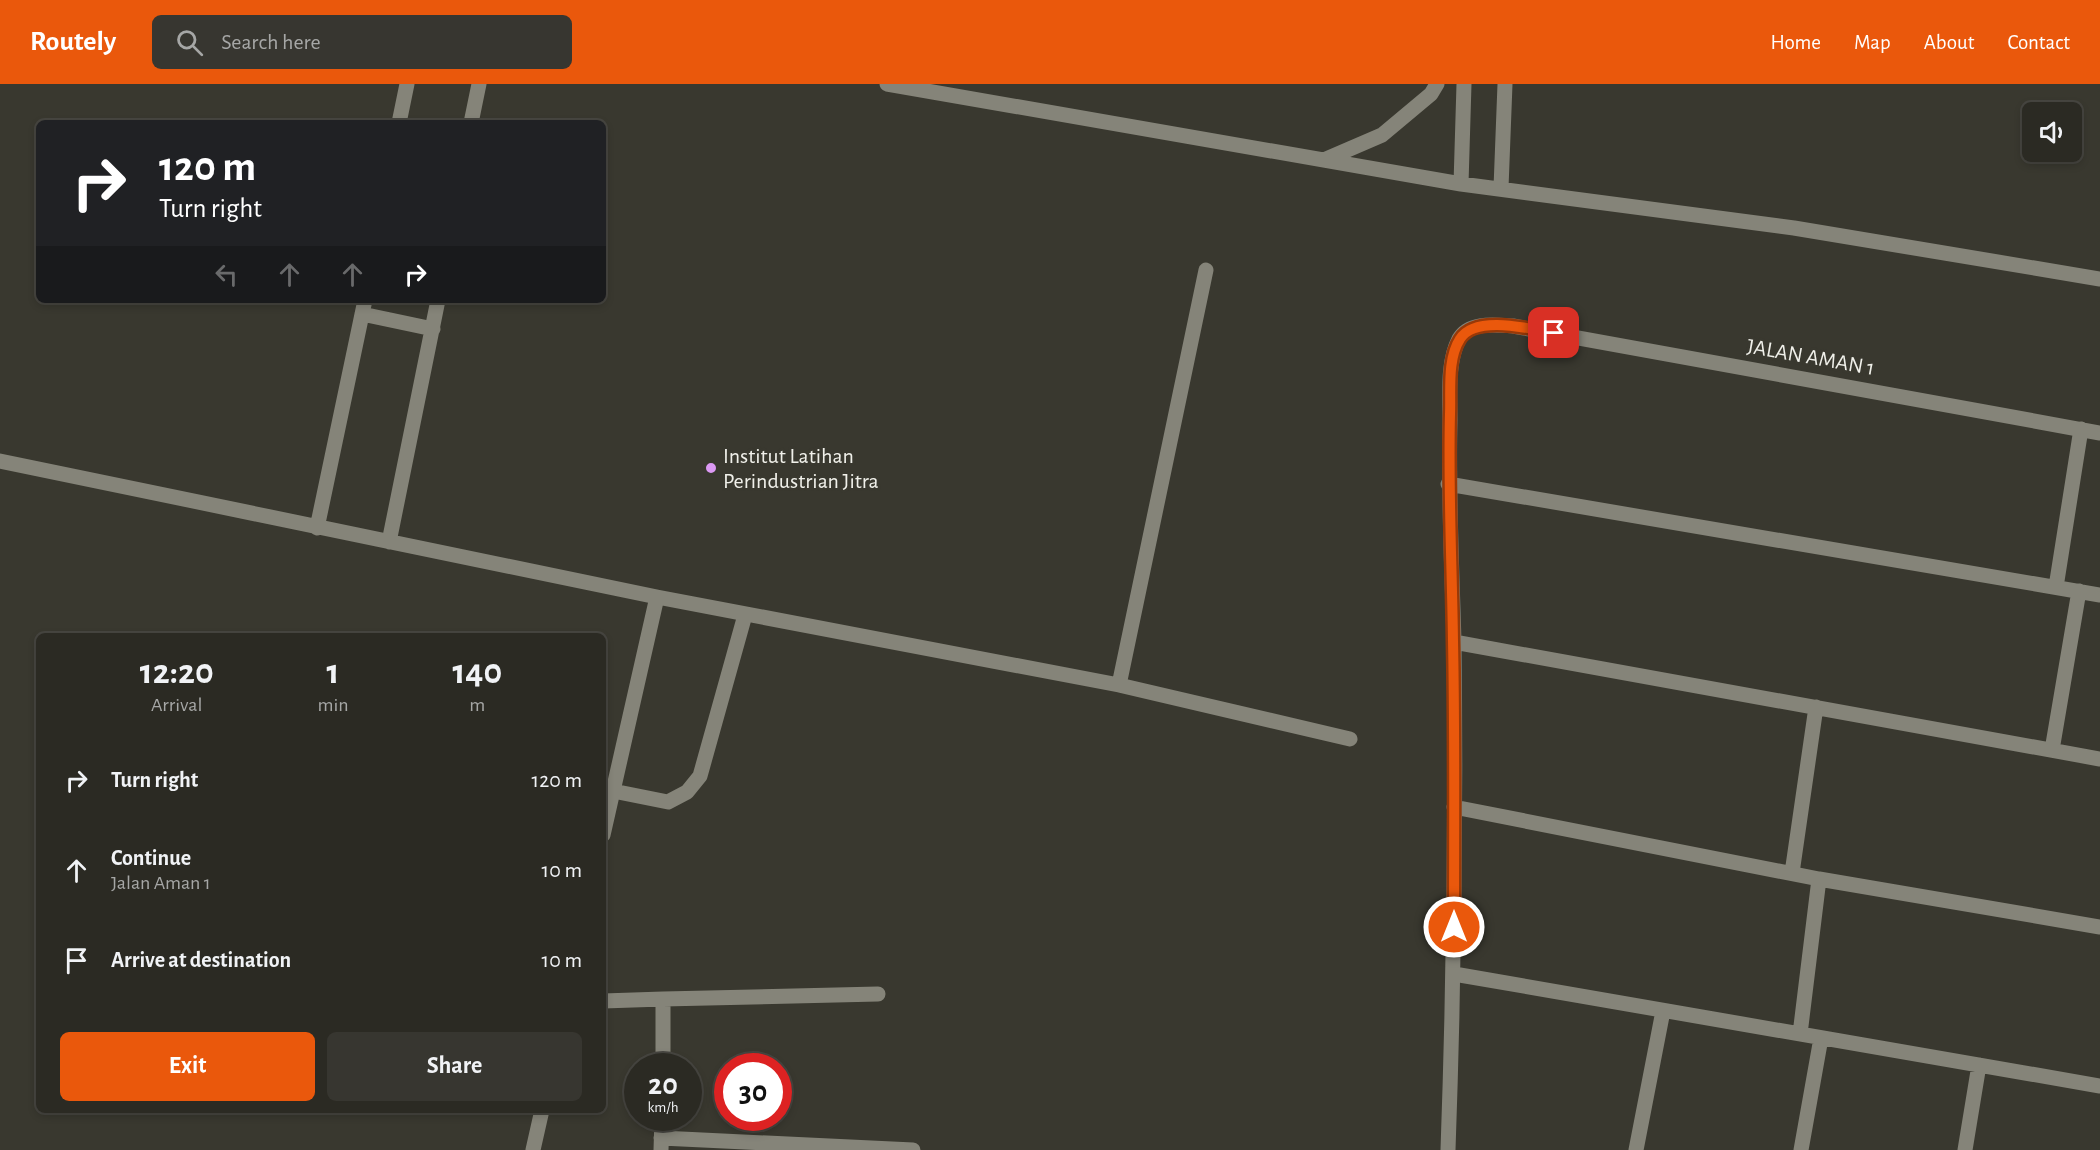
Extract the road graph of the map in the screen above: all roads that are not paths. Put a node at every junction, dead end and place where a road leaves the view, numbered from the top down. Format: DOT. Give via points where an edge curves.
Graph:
graph roads {
  1 [pos="407,84"];
  2 [pos="479,84"];
  3 [pos="886,84"];
  4 [pos="1437,84"];
  5 [pos="1464,84"];
  6 [pos="1505,84"];
  7 [pos="400,120"];
  8 [pos="472,120"];
  9 [pos="1324,160"];
  10 [pos="1461,184"];
  11 [pos="1501,188"];
  12 [pos="1206,270"];
  13 [pos="2100,279"];
  14 [pos="437,303"];
  15 [pos="364,307"];
  16 [pos="433,329"];
  17 [pos="2081,429"];
  18 [pos="2100,433"];
  19 [pos="0,461"];
  20 [pos="1448,484"];
  21 [pos="317,528"];
  22 [pos="389,542"];
  23 [pos="2056,587"];
  24 [pos="2079,591"];
  25 [pos="2100,595"];
  26 [pos="657,597"];
  27 [pos="745,615"];
  28 [pos="1454,642"];
  29 [pos="1119,685"];
  30 [pos="1816,707"];
  31 [pos="1350,739"];
  32 [pos="2052,750"];
  33 [pos="2100,759"];
  34 [pos="613,791"];
  35 [pos="1454,807"];
  36 [pos="606,822"];
  37 [pos="1792,873"];
  38 [pos="1819,879"];
  39 [pos="2100,927"];
  40 [pos="1454,974"];
  41 [pos="878,994"];
  42 [pos="663,999"];
  43 [pos="606,1000"];
  44 [pos="1663,1011"];
  45 [pos="1800,1034"];
  46 [pos="1821,1038"];
  47 [pos="663,1053"];
  48 [pos="1979,1065"];
  49 [pos="2100,1086"];
  50 [pos="541,1113"];
  51 [pos="661,1144"];
  52 [pos="533,1150"];
  53 [pos="913,1150"];
  54 [pos="1448,1150"];
  55 [pos="1636,1150"];
  56 [pos="1801,1150"];
  57 [pos="1965,1150"];
  1 -- 7 [label="street"];
  2 -- 8 [label="street"];
  3 -- 9 [label="street"];
  4 -- 9 [label="street" via="1431,94 1382,135"];
  5 -- 10 [label="street"];
  6 -- 11 [label="street"];
  9 -- 10 [label="street"];
  10 -- 11 [label="street"];
  11 -- 13 [label="street" via="1794,228"];
  12 -- 29 [label="street"];
  14 -- 16 [label="street"];
  15 -- 16 [label="street"];
  15 -- 21 [label="street"];
  16 -- 22 [label="street"];
  17 -- 18 [label="street, JALAN AMAN 1"];
  17 -- 20 [label="street, JALAN AMAN 1" via="1513,326 1489,325 1473,327 1460,337 1454,355"];
  17 -- 23 [label="street"];
  19 -- 21 [label="street"];
  20 -- 23 [label="street"];
  20 -- 28 [label="street, JALAN AMAN 1"];
  21 -- 22 [label="street"];
  22 -- 26 [label="street"];
  23 -- 24 [label="street"];
  24 -- 25 [label="street"];
  24 -- 32 [label="street"];
  26 -- 27 [label="street"];
  26 -- 34 [label="street"];
  27 -- 29 [label="street"];
  27 -- 34 [label="street" via="700,776 687,792 668,802"];
  28 -- 30 [label="street"];
  28 -- 35 [label="street, JALAN AMAN 1"];
  29 -- 31 [label="street"];
  30 -- 32 [label="street"];
  30 -- 37 [label="street"];
  32 -- 33 [label="street"];
  34 -- 36 [label="street"];
  35 -- 37 [label="street"];
  35 -- 40 [label="street, JALAN AMAN 1"];
  37 -- 38 [label="street"];
  38 -- 39 [label="street"];
  38 -- 45 [label="street"];
  40 -- 44 [label="street"];
  40 -- 54 [label="street, JALAN AMAN 1"];
  41 -- 42 [label="street"];
  42 -- 43 [label="street"];
  42 -- 47 [label="street"];
  44 -- 45 [label="street"];
  44 -- 55 [label="street"];
  45 -- 46 [label="street"];
  46 -- 48 [label="street"];
  46 -- 56 [label="street"];
  48 -- 49 [label="street"];
  48 -- 57 [label="street"];
  50 -- 52 [label="street"];
  51 -- 53 [label="street"];
}
